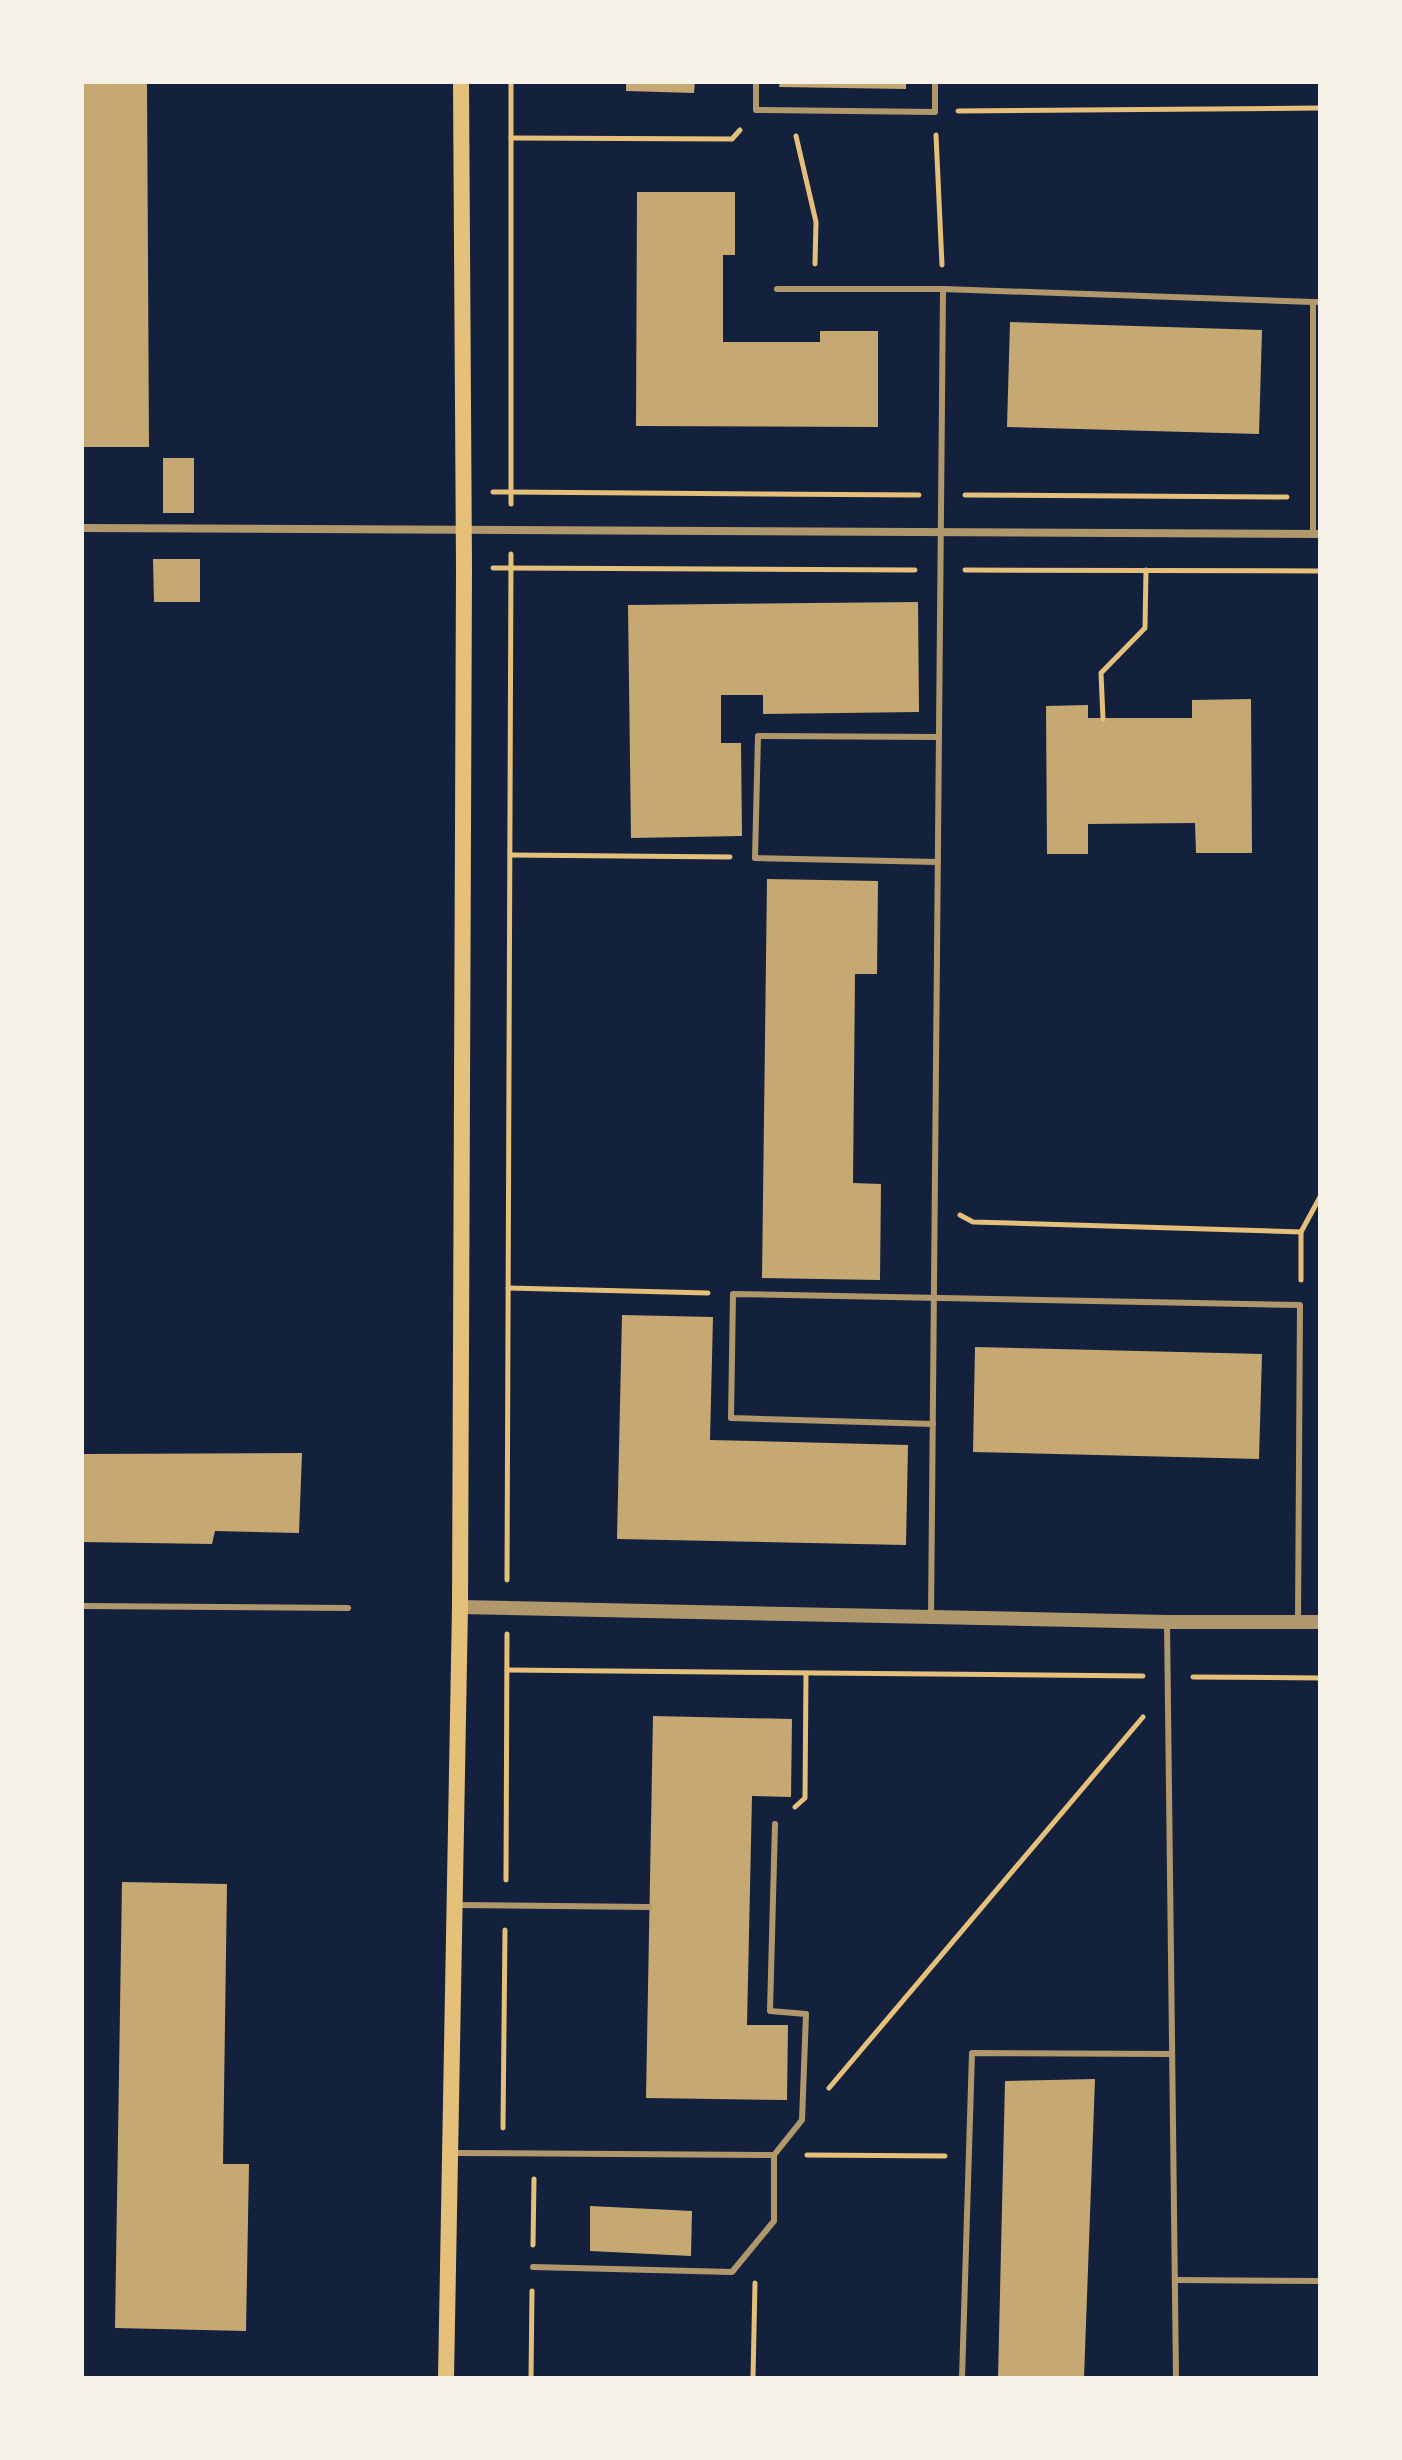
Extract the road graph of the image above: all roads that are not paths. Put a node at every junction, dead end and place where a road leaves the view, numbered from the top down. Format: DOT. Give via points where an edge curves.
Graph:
graph roads {
  1 [pos="461,82"];
  2 [pos="756,82"];
  3 [pos="935,82"];
  4 [pos="777,289"];
  5 [pos="943,289"];
  6 [pos="1316,302"];
  7 [pos="82,528"];
  8 [pos="464,531"];
  9 [pos="942,532"];
  10 [pos="1317,534"];
  11 [pos="939,737"];
  12 [pos="938,862"];
  13 [pos="934,1298"];
  14 [pos="933,1424"];
  15 [pos="82,1606"];
  16 [pos="460,1607"];
  17 [pos="348,1608"];
  18 [pos="931,1617"];
  19 [pos="1167,1622"];
  20 [pos="1298,1622"];
  21 [pos="1320,1622"];
  22 [pos="775,1824"];
  23 [pos="454,1905"];
  24 [pos="649,1907"];
  25 [pos="1172,2054"];
  26 [pos="450,2153"];
  27 [pos="774,2155"];
  28 [pos="533,2267"];
  29 [pos="1175,2280"];
  30 [pos="1320,2281"];
  31 [pos="446,2378"];
  32 [pos="962,2378"];
  33 [pos="1176,2378"];
  1 -- 8 [label="main road"];
  2 -- 3 [label="lane" via="756,110 935,112"];
  4 -- 5 [label="lane"];
  5 -- 6 [label="lane"];
  5 -- 9 [label="lane"];
  6 -- 10 [label="lane"];
  7 -- 8 [label="street"];
  8 -- 9 [label="street"];
  8 -- 16 [label="main road"];
  9 -- 10 [label="street"];
  9 -- 11 [label="lane"];
  11 -- 12 [label="lane"];
  11 -- 12 [label="lane" via="758,736 755,858"];
  12 -- 13 [label="lane"];
  13 -- 14 [label="lane"];
  13 -- 14 [label="lane" via="733,1294 731,1418"];
  13 -- 20 [label="lane" via="1300,1305"];
  14 -- 18 [label="lane"];
  15 -- 17 [label="lane"];
  16 -- 18 [label="street"];
  16 -- 23 [label="main road"];
  18 -- 19 [label="street"];
  19 -- 20 [label="street"];
  19 -- 25 [label="lane"];
  20 -- 21 [label="street"];
  22 -- 27 [label="lane" via="770,2011 806,2014 802,2120"];
  23 -- 24 [label="lane"];
  23 -- 26 [label="main road"];
  25 -- 29 [label="lane"];
  25 -- 32 [label="lane" via="972,2053"];
  26 -- 27 [label="lane"];
  26 -- 31 [label="main road"];
  27 -- 28 [label="lane" via="774,2221 732,2272"];
  29 -- 30 [label="lane"];
  29 -- 33 [label="lane"];
}
